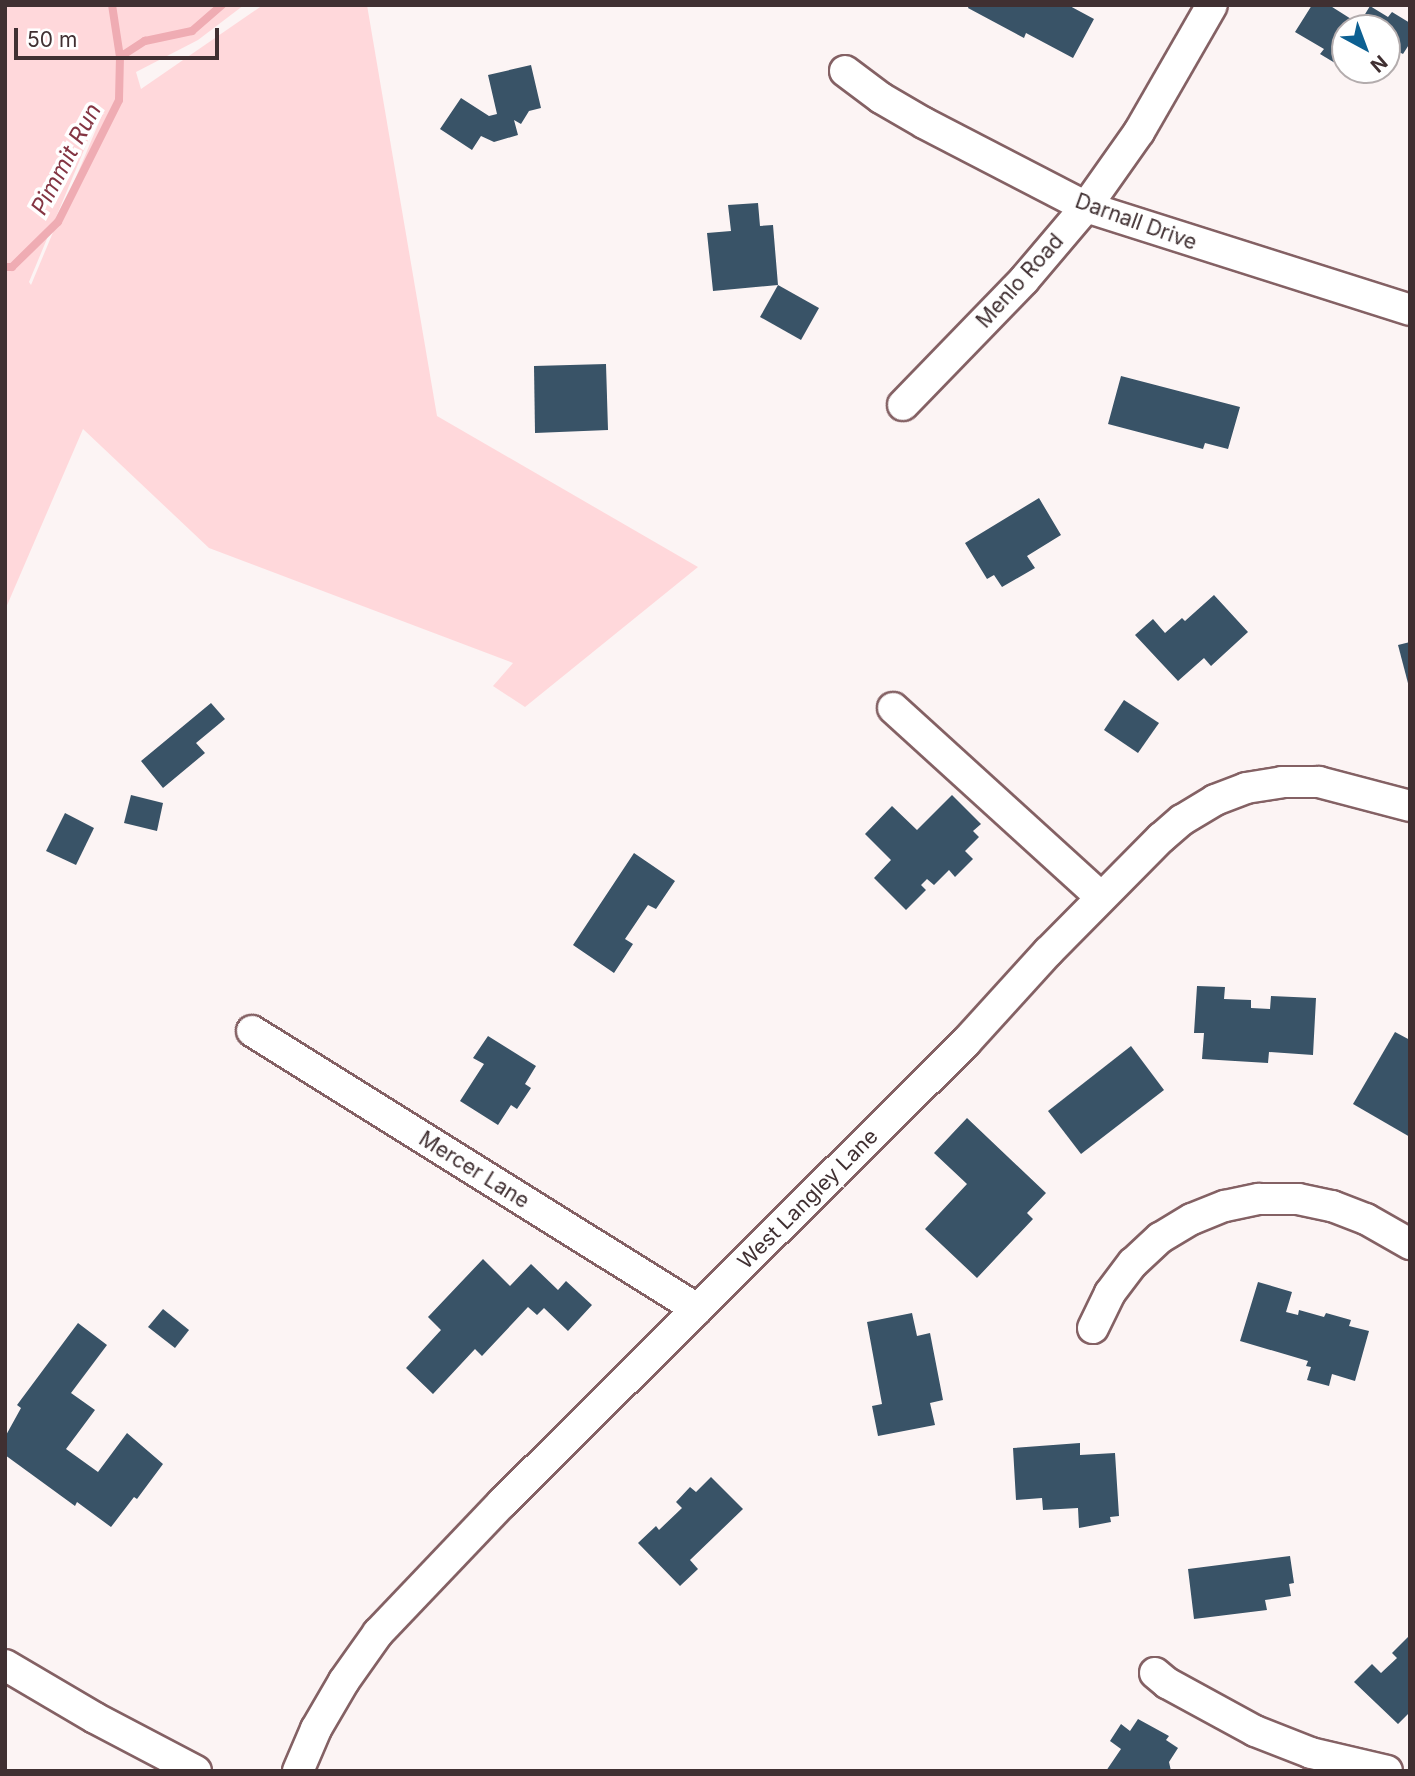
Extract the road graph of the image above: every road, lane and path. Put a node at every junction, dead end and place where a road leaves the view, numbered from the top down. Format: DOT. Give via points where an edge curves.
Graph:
graph roads {
  1 [pos="1212,5"];
  2 [pos="845,71"];
  3 [pos="1086,207"];
  4 [pos="1410,310"];
  5 [pos="903,405"];
  6 [pos="893,708"];
  7 [pos="1410,806"];
  8 [pos="1101,897"];
  9 [pos="252,1031"];
  10 [pos="1410,1244"];
  11 [pos="697,1309"];
  12 [pos="1093,1328"];
  13 [pos="5,1665"];
  14 [pos="1155,1673"];
  15 [pos="196,1771"];
  16 [pos="298,1771"];
  17 [pos="1387,1771"];
  1 -- 3 [label="street, Menlo Road" via="1139,132"];
  2 -- 3 [label="street, Darnall Drive" via="924,123"];
  3 -- 4 [label="street, Darnall Drive"];
  3 -- 5 [label="street, Menlo Road" via="1024,280"];
  6 -- 8 [label="street"];
  7 -- 8 [label="street, West Langley Lane" via="1319,782 1246,788 1214,800 1182,820"];
  8 -- 11 [label="street, West Langley Lane" via="966,1042"];
  9 -- 11 [label="street, Mercer Lane"];
  10 -- 12 [label="street" via="1332,1206 1298,1199 1259,1199 1226,1206 1192,1219 1142,1254 1110,1293"];
  11 -- 16 [label="street, West Langley Lane" via="379,1633 344,1681"];
  13 -- 15 [label="street"];
  14 -- 17 [label="street" via="1255,1731 1311,1753"];
}
